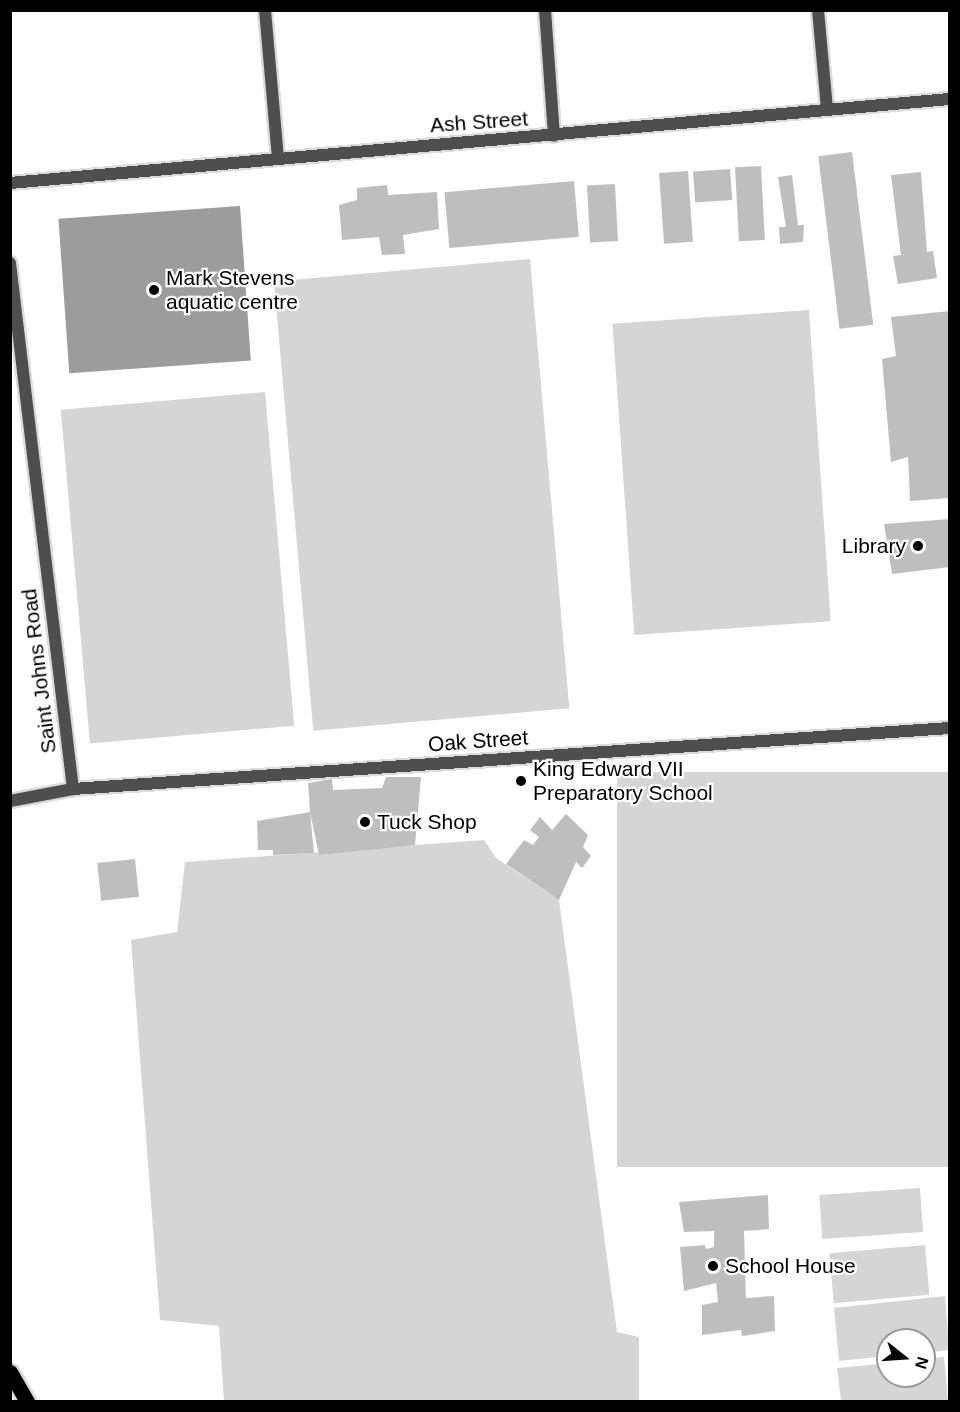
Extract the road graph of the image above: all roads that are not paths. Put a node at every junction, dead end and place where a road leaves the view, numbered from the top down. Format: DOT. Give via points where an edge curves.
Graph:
graph roads {
  1 [pos="265,10"];
  2 [pos="545,10"];
  3 [pos="818,10"];
  4 [pos="950,99"];
  5 [pos="827,108"];
  6 [pos="554,136"];
  7 [pos="278,158"];
  8 [pos="10,183"];
  9 [pos="10,263"];
  10 [pos="950,728"];
  11 [pos="73,789"];
  12 [pos="10,801"];
  13 [pos="10,1372"];
  14 [pos="27,1401"];
  1 -- 7 [label="street"];
  2 -- 6 [label="street"];
  3 -- 5 [label="street"];
  4 -- 5 [label="street, Ash Street"];
  5 -- 6 [label="street, Ash Street"];
  6 -- 7 [label="street, Ash Street"];
  7 -- 8 [label="street, Ash Street"];
  9 -- 11 [label="street, Saint Johns Road"];
  10 -- 11 [label="street, Oak Street"];
  11 -- 12 [label="street, Oak Street"];
  13 -- 14 [label="main road"];
}
